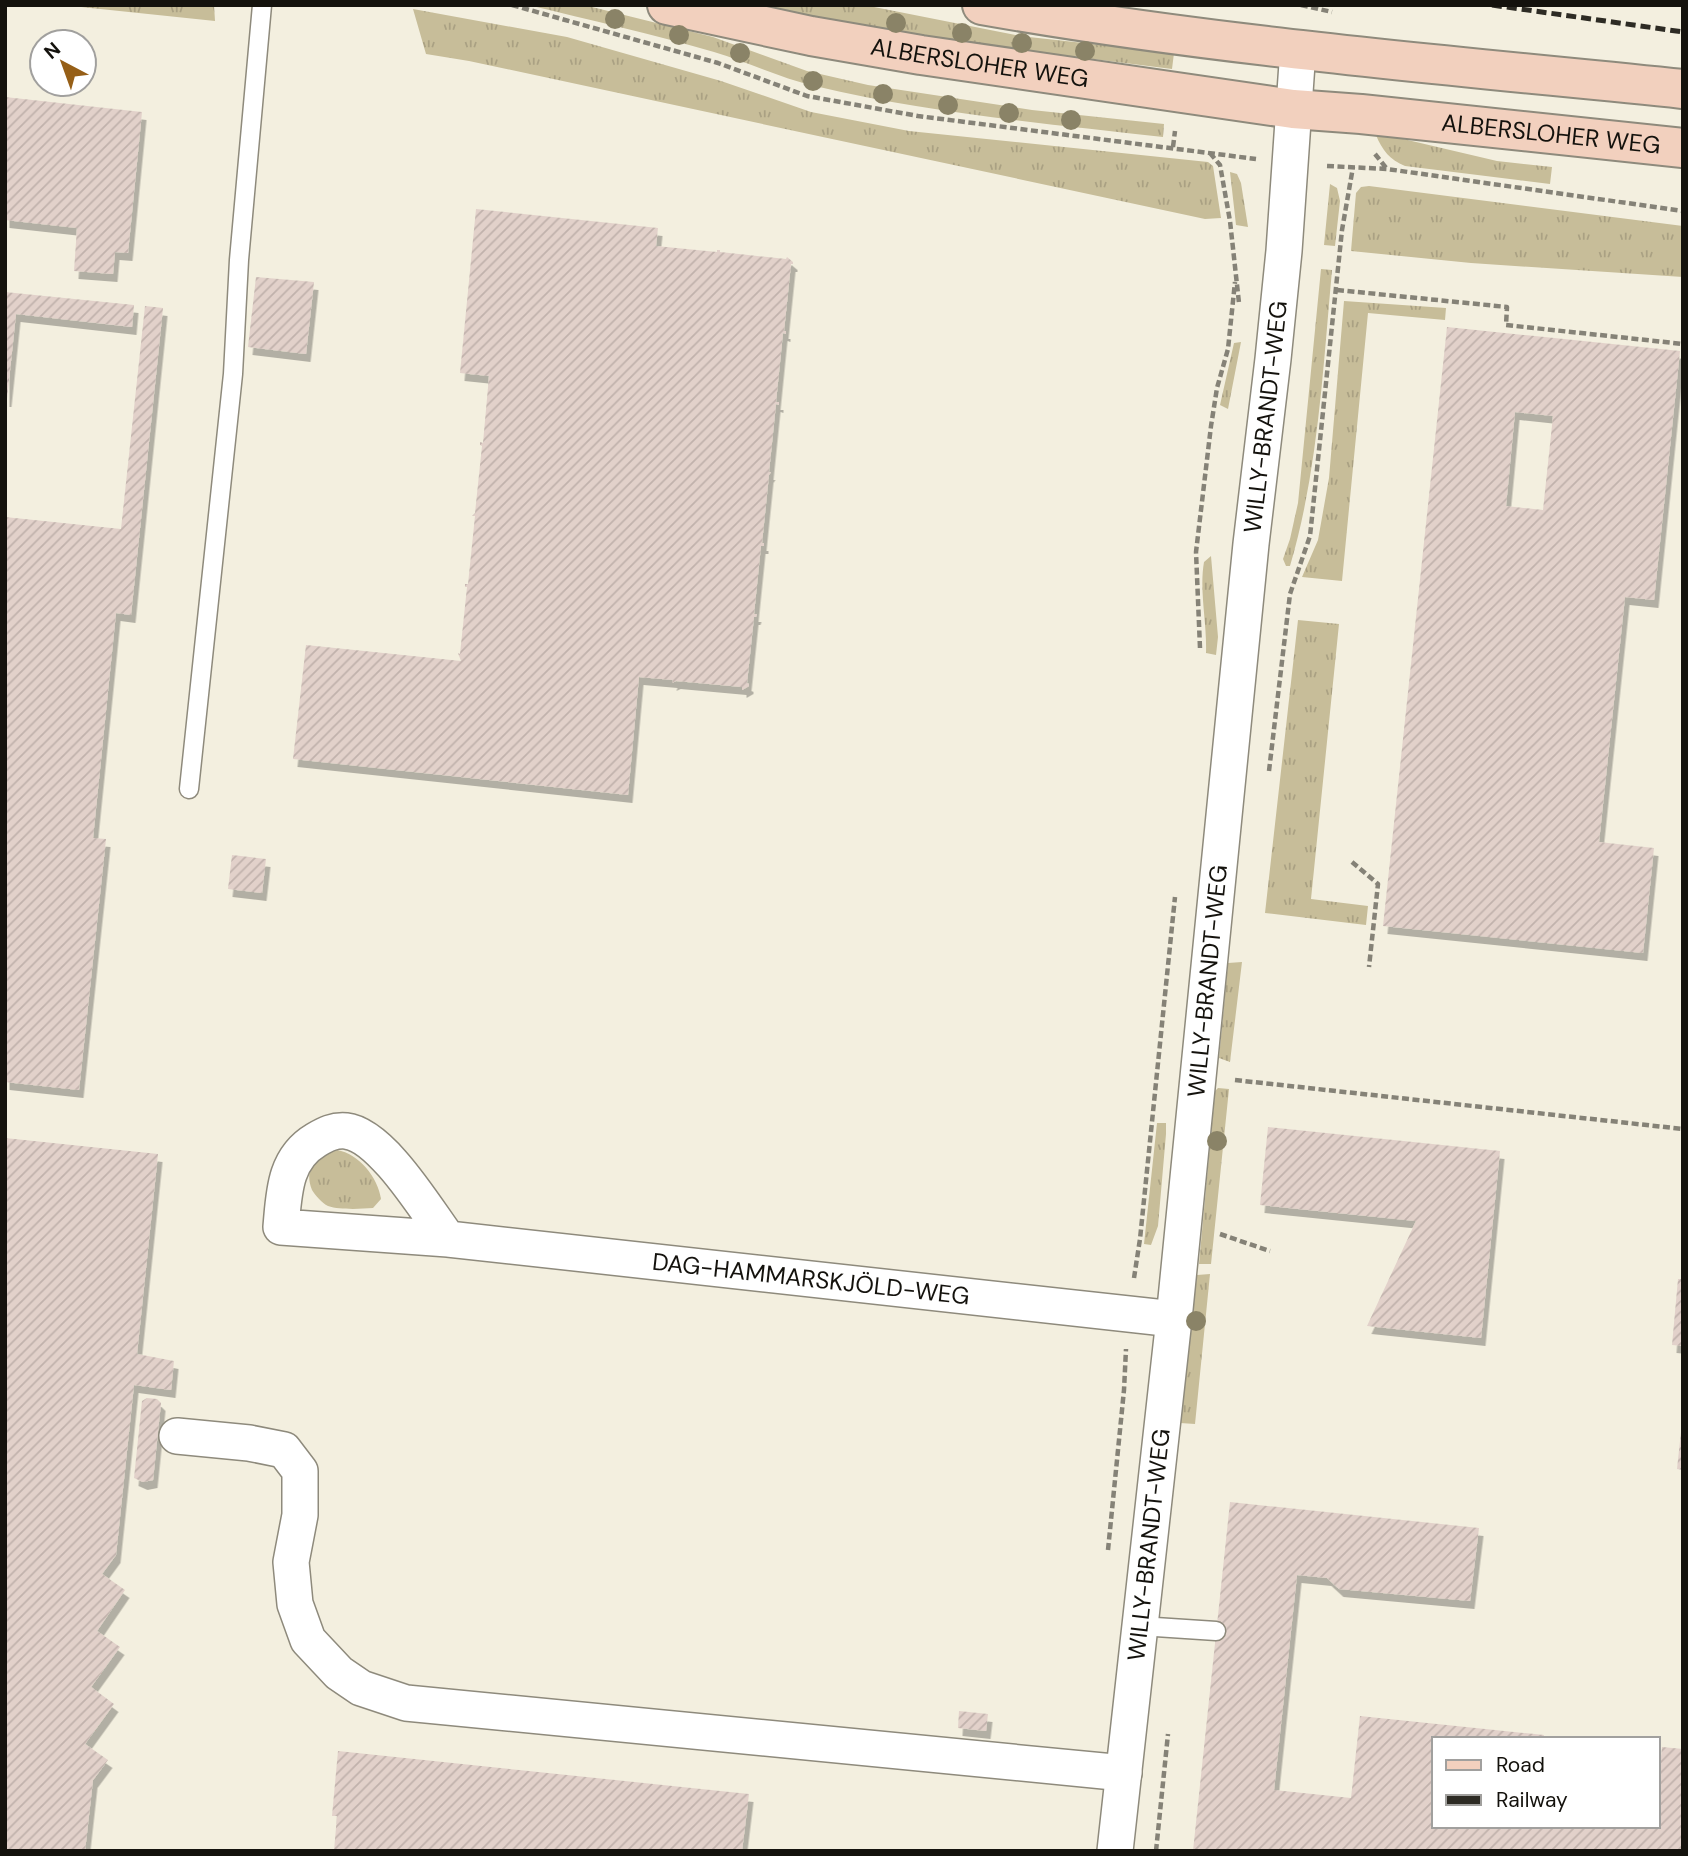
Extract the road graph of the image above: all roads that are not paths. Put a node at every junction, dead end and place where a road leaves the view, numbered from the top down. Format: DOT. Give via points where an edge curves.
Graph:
graph roads {
  1 [pos="262,5"];
  2 [pos="667,5"];
  3 [pos="982,5"];
  4 [pos="1298,49"];
  5 [pos="1683,89"];
  6 [pos="1293,109"];
  7 [pos="1683,148"];
  8 [pos="189,789"];
  9 [pos="448,1239"];
  10 [pos="1174,1319"];
  11 [pos="177,1436"];
  12 [pos="1140,1626"];
  13 [pos="1216,1631"];
  14 [pos="1124,1773"];
  15 [pos="1115,1851"];
  1 -- 8 [label="lane" via="233,374"];
  2 -- 6 [label="main road, ALBERSLOHER WEG" via="920,55"];
  3 -- 4 [label="main road"];
  4 -- 5 [label="main road"];
  4 -- 6 [label="street"];
  6 -- 7 [label="main road, ALBERSLOHER WEG"];
  6 -- 10 [label="street, WILLY-BRANDT-WEG" via="1275,346"];
  9 -- 9 [label="street, DAG-HAMMARSKJÖLD-WEG" via="281,1227 284,1186 294,1160 331,1131 363,1137 381,1150"];
  9 -- 10 [label="street, DAG-HAMMARSKJÖLD-WEG"];
  10 -- 12 [label="street, WILLY-BRANDT-WEG"];
  11 -- 14 [label="street" via="284,1450 300,1471 291,1562 295,1604 308,1640 339,1673 361,1688 406,1703"];
  12 -- 13 [label="lane"];
  12 -- 14 [label="street, WILLY-BRANDT-WEG"];
  14 -- 15 [label="street, WILLY-BRANDT-WEG"];
}
